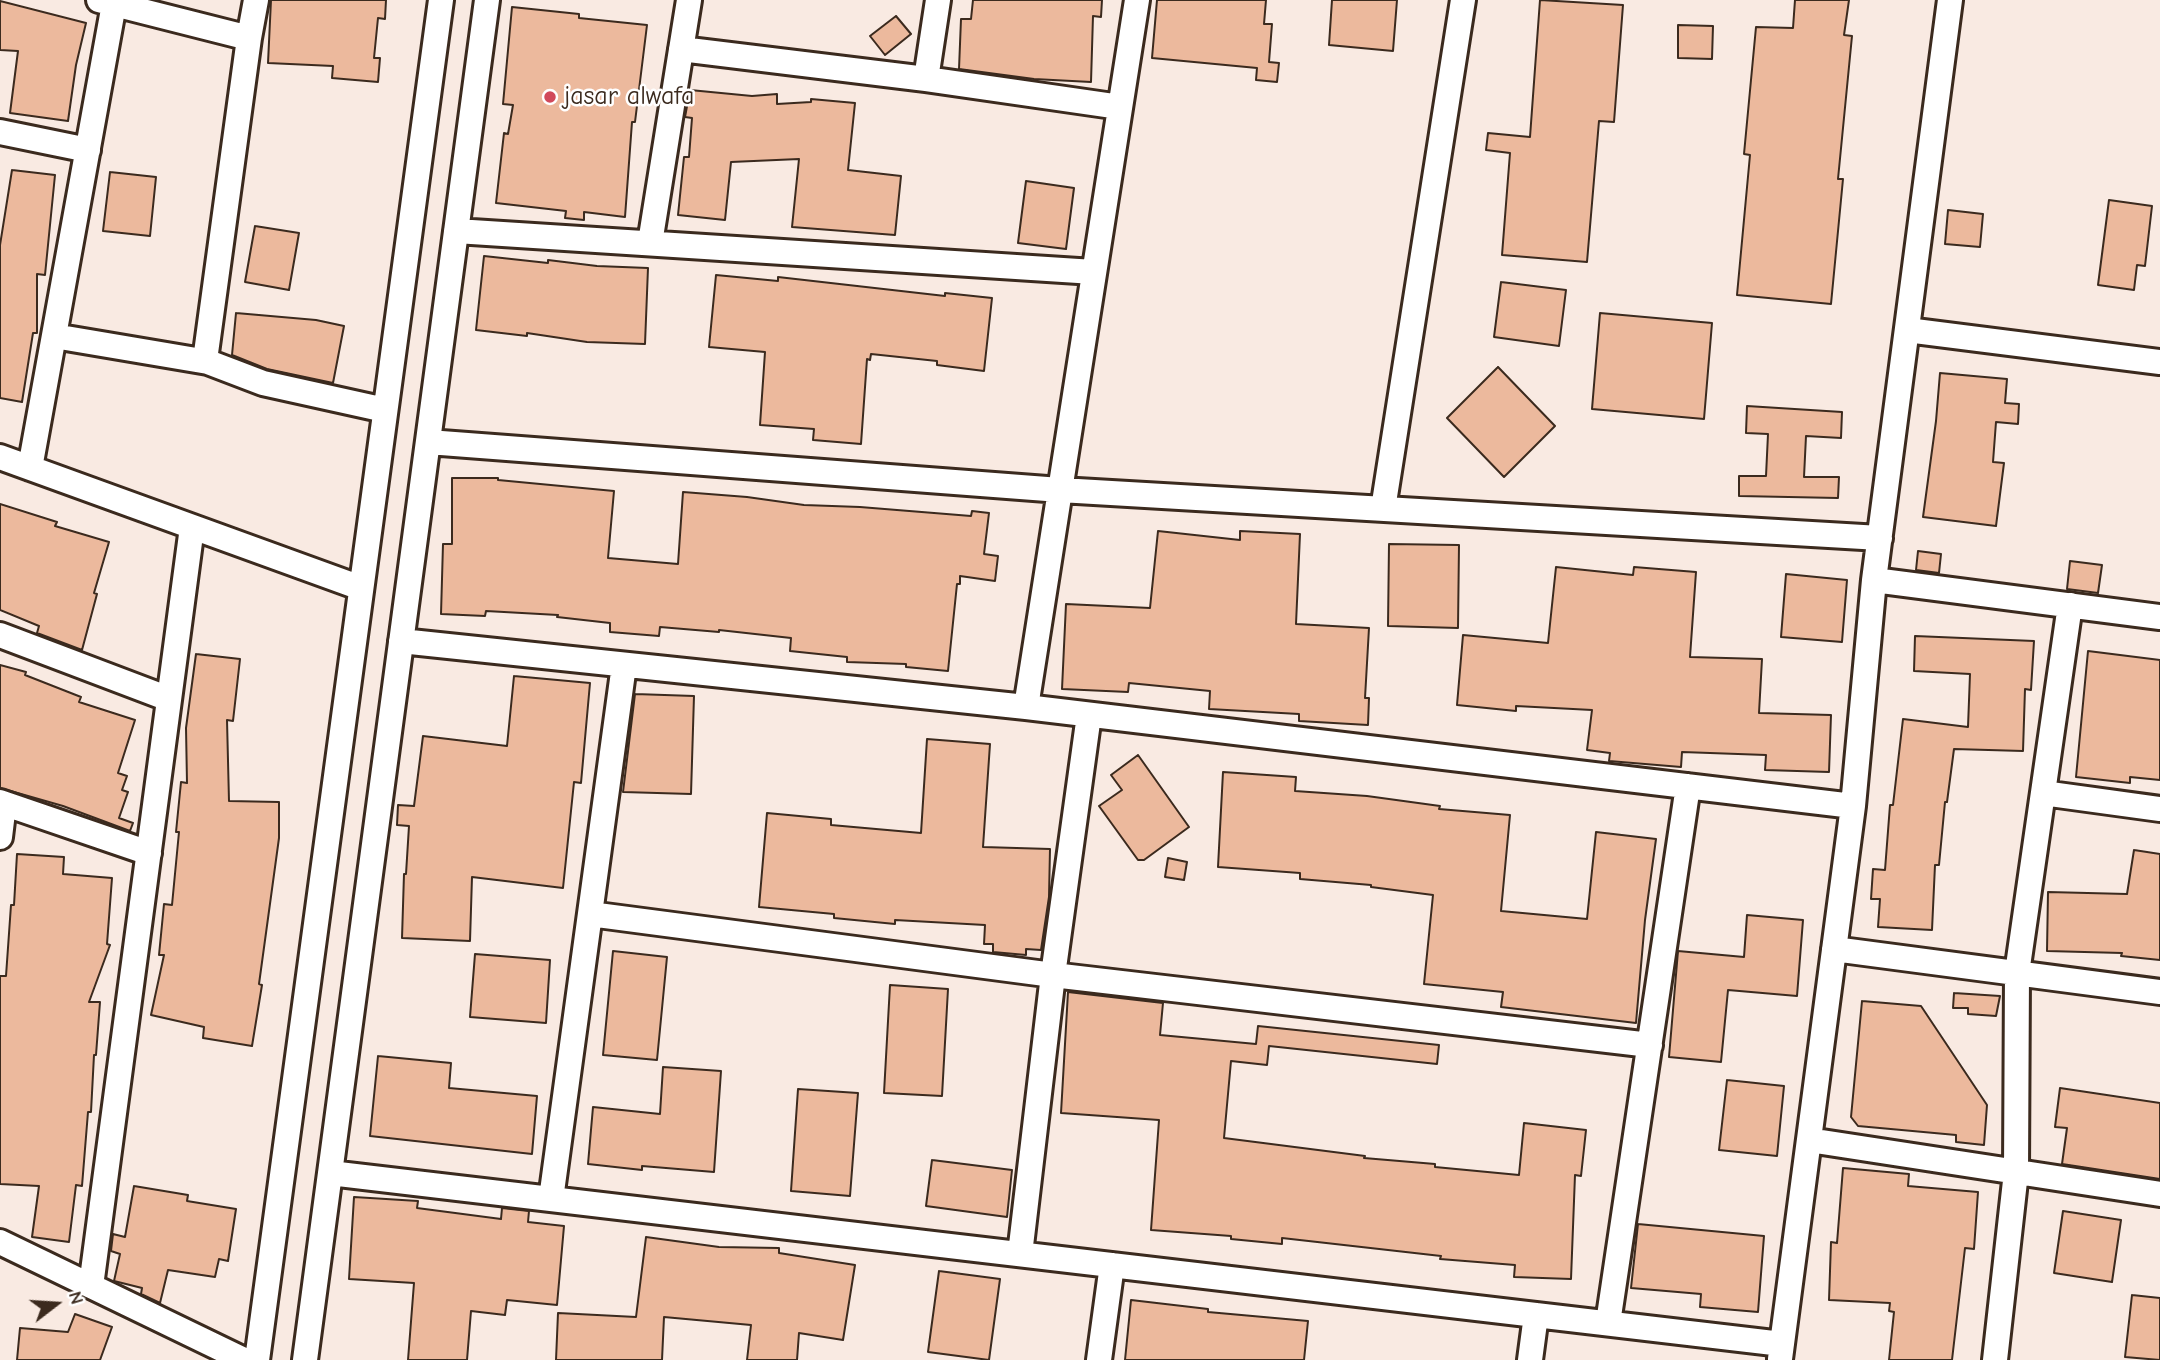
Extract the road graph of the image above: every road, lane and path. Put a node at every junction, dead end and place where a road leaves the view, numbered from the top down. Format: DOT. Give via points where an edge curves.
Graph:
graph roads {
  1 [pos="256,0"];
  2 [pos="441,0"];
  3 [pos="487,0"];
  4 [pos="689,0"];
  5 [pos="938,0"];
  6 [pos="1137,0"];
  7 [pos="1463,0"];
  8 [pos="1950,0"];
  9 [pos="110,1"];
  10 [pos="249,38"];
  11 [pos="681,48"];
  12 [pos="926,79"];
  13 [pos="1120,107"];
  14 [pos="0,132"];
  15 [pos="88,150"];
  16 [pos="456,231"];
  17 [pos="650,243"];
  18 [pos="1094,272"];
  19 [pos="1907,330"];
  20 [pos="54,336"];
  21 [pos="206,353"];
  22 [pos="2160,362"];
  23 [pos="386,411"];
  24 [pos="428,442"];
  25 [pos="0,457"];
  26 [pos="30,468"];
  27 [pos="1060,490"];
  28 [pos="1383,509"];
  29 [pos="192,527"];
  30 [pos="1880,538"];
  31 [pos="1874,580"];
  32 [pos="361,588"];
  33 [pos="2070,606"];
  34 [pos="2160,617"];
  35 [pos="0,635"];
  36 [pos="401,641"];
  37 [pos="624,665"];
  38 [pos="169,699"];
  39 [pos="1026,707"];
  40 [pos="1089,715"];
  41 [pos="1688,786"];
  42 [pos="2043,793"];
  43 [pos="2,803"];
  44 [pos="1853,806"];
  45 [pos="2160,809"];
  46 [pos="0,837"];
  47 [pos="149,853"];
  48 [pos="590,914"];
  49 [pos="1834,949"];
  50 [pos="2017,973"];
  51 [pos="1053,975"];
  52 [pos="2160,992"];
  53 [pos="1650,1045"];
  54 [pos="1809,1140"];
  55 [pos="2016,1172"];
  56 [pos="330,1173"];
  57 [pos="2160,1194"];
  58 [pos="551,1199"];
  59 [pos="0,1242"];
  60 [pos="1020,1254"];
  61 [pos="1112,1265"];
  62 [pos="91,1286"];
  63 [pos="1536,1315"];
  64 [pos="1608,1323"];
  65 [pos="1781,1352"];
  66 [pos="244,1360"];
  67 [pos="257,1360"];
  68 [pos="305,1360"];
  69 [pos="1099,1360"];
  70 [pos="1530,1360"];
  71 [pos="1995,1360"];
  1 -- 10 [label="street"];
  2 -- 23 [label="street"];
  3 -- 16 [label="street"];
  4 -- 11 [label="street"];
  5 -- 12 [label="street"];
  6 -- 13 [label="street"];
  7 -- 28 [label="street"];
  8 -- 19 [label="street"];
  9 -- 10 [label="street"];
  9 -- 15 [label="street"];
  10 -- 21 [label="street"];
  11 -- 12 [label="street"];
  11 -- 17 [label="street"];
  12 -- 13 [label="street"];
  13 -- 18 [label="street"];
  14 -- 15 [label="street"];
  15 -- 20 [label="street"];
  16 -- 17 [label="street"];
  16 -- 24 [label="street"];
  17 -- 18 [label="street"];
  18 -- 27 [label="street"];
  19 -- 22 [label="street"];
  19 -- 30 [label="street"];
  20 -- 23 [label="street" via="208,362 263,383"];
  20 -- 26 [label="street"];
  23 -- 32 [label="street"];
  24 -- 27 [label="street"];
  24 -- 36 [label="street"];
  25 -- 26 [label="street"];
  26 -- 29 [label="street"];
  27 -- 28 [label="street"];
  27 -- 39 [label="street"];
  28 -- 30 [label="street"];
  29 -- 32 [label="street"];
  29 -- 38 [label="street"];
  30 -- 31 [label="street"];
  31 -- 33 [label="street"];
  31 -- 44 [label="street"];
  32 -- 67 [label="street"];
  33 -- 34 [label="street"];
  33 -- 42 [label="street"];
  35 -- 38 [label="street"];
  36 -- 37 [label="street"];
  36 -- 56 [label="street"];
  37 -- 39 [label="street"];
  37 -- 48 [label="street"];
  38 -- 47 [label="street"];
  39 -- 40 [label="street"];
  40 -- 41 [label="street"];
  40 -- 51 [label="street"];
  41 -- 44 [label="street"];
  41 -- 53 [label="street"];
  42 -- 45 [label="street"];
  42 -- 50 [label="street"];
  43 -- 46 [label="street"];
  43 -- 47 [label="street"];
  44 -- 49 [label="street"];
  47 -- 62 [label="street"];
  48 -- 51 [label="street"];
  48 -- 58 [label="street"];
  49 -- 50 [label="street"];
  49 -- 54 [label="street"];
  50 -- 52 [label="street"];
  50 -- 55 [label="street"];
  51 -- 53 [label="street"];
  51 -- 60 [label="street"];
  53 -- 64 [label="street"];
  54 -- 55 [label="street"];
  54 -- 65 [label="street"];
  55 -- 57 [label="street"];
  55 -- 71 [label="street"];
  56 -- 58 [label="street"];
  56 -- 68 [label="street"];
  58 -- 60 [label="street"];
  59 -- 62 [label="street"];
  60 -- 61 [label="street"];
  61 -- 63 [label="street"];
  61 -- 69 [label="street"];
  62 -- 66 [label="street"];
  63 -- 64 [label="street"];
  63 -- 70 [label="street"];
  64 -- 65 [label="street"];
}
